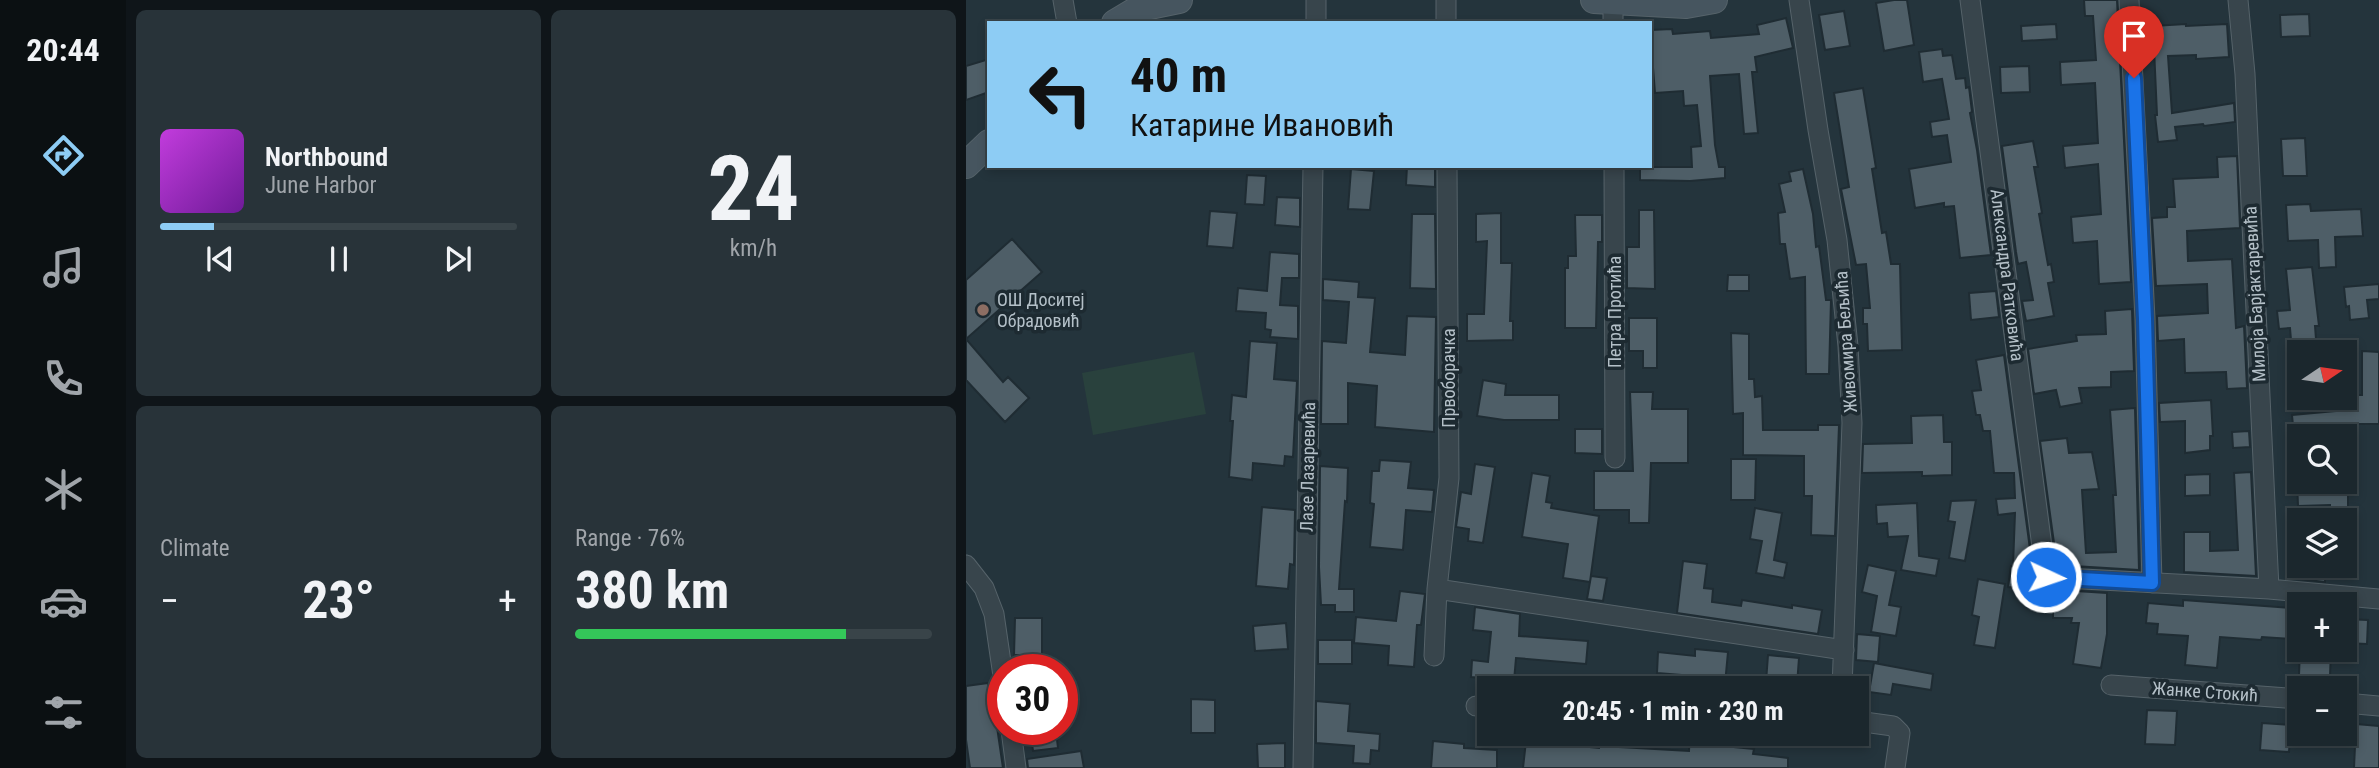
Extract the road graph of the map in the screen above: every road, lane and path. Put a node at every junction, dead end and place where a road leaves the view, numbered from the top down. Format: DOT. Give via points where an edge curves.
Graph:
graph roads {
  1 [pos="1063,0"];
  2 [pos="1179,0"];
  3 [pos="1316,0"];
  4 [pos="1446,0"];
  5 [pos="1714,0"];
  6 [pos="1799,0"];
  7 [pos="1970,0"];
  8 [pos="2129,0"];
  9 [pos="2238,0"];
  10 [pos="1607,8"];
  11 [pos="1067,21"];
  12 [pos="1118,21"];
  13 [pos="1316,21"];
  14 [pos="1446,21"];
  15 [pos="987,145"];
  16 [pos="966,165"];
  17 [pos="1313,168"];
  18 [pos="1447,168"];
  19 [pos="1614,168"];
  20 [pos="1615,458"];
  21 [pos="966,565"];
  22 [pos="2152,583"];
  23 [pos="1437,589"];
  24 [pos="2269,589"];
  25 [pos="2379,598"];
  26 [pos="1844,650"];
  27 [pos="1000,654"];
  28 [pos="1434,656"];
  29 [pos="1843,676"];
  30 [pos="2111,685"];
  31 [pos="2287,698"];
  32 [pos="2357,704"];
  33 [pos="2379,706"];
  34 [pos="1869,723"];
  35 [pos="1013,745"];
  36 [pos="1016,768"];
  37 [pos="1303,768"];
  38 [pos="1895,768"];
  1 -- 11 [label="street"];
  2 -- 12 [label="street" via="1140,8"];
  3 -- 13 [label="street"];
  4 -- 14 [label="street"];
  5 -- 10 [label="street"];
  6 -- 26 [label="street, Живомира Бељића" via="1837,240 1848,346 1852,423"];
  7 -- 22 [label="street, Александра Ратковића" via="2046,577"];
  8 -- 22 [label="street" via="2145,306"];
  9 -- 24 [label="street, Милоја Барјактаревића"];
  15 -- 16 [label="street"];
  17 -- 37 [label="street, Лазе Лазаревића"];
  18 -- 23 [label="street, Првоборачка" via="1449,478"];
  19 -- 20 [label="street, Петра Протића"];
  21 -- 27 [label="street" via="984,588 994,614"];
  22 -- 24 [label="street"];
  23 -- 26 [label="street"];
  23 -- 28 [label="street, Првоборачка"];
  24 -- 25 [label="street"];
  26 -- 29 [label="street, Живомира Бељића"];
  30 -- 31 [label="street, Жанке Стокић"];
  32 -- 33 [label="street"];
  34 -- 38 [label="street" via="1893,726 1900,733"];
  35 -- 36 [label="street"];
}
